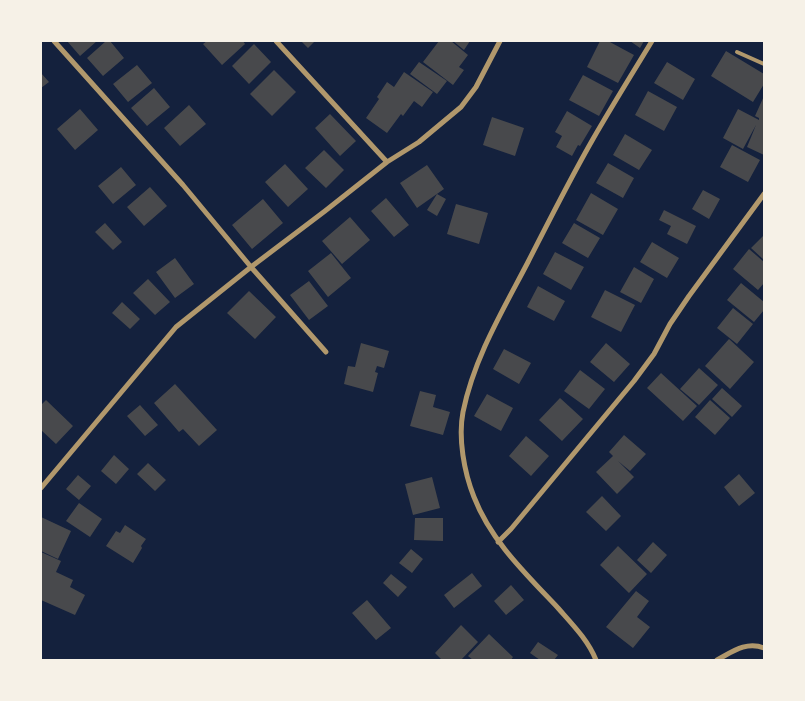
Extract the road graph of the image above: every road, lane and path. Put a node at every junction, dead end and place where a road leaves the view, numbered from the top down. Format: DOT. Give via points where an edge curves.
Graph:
graph roads {
  1 [pos="54,41"];
  2 [pos="276,41"];
  3 [pos="500,41"];
  4 [pos="652,41"];
  5 [pos="737,52"];
  6 [pos="764,64"];
  7 [pos="387,162"];
  8 [pos="764,194"];
  9 [pos="251,266"];
  10 [pos="326,352"];
  11 [pos="41,488"];
  12 [pos="498,542"];
  13 [pos="764,648"];
  14 [pos="596,660"];
  15 [pos="717,660"];
  1 -- 9 [label="street"];
  2 -- 7 [label="street"];
  3 -- 7 [label="street" via="462,107 420,142"];
  4 -- 12 [label="street" via="592,140 488,339 467,395 462,431 467,474 483,517"];
  5 -- 6 [label="lane"];
  7 -- 9 [label="street"];
  8 -- 12 [label="street" via="688,296 634,381"];
  9 -- 10 [label="street"];
  9 -- 11 [label="street" via="176,327"];
  12 -- 14 [label="street" via="574,626"];
  13 -- 15 [label="street" via="741,647"];
}
